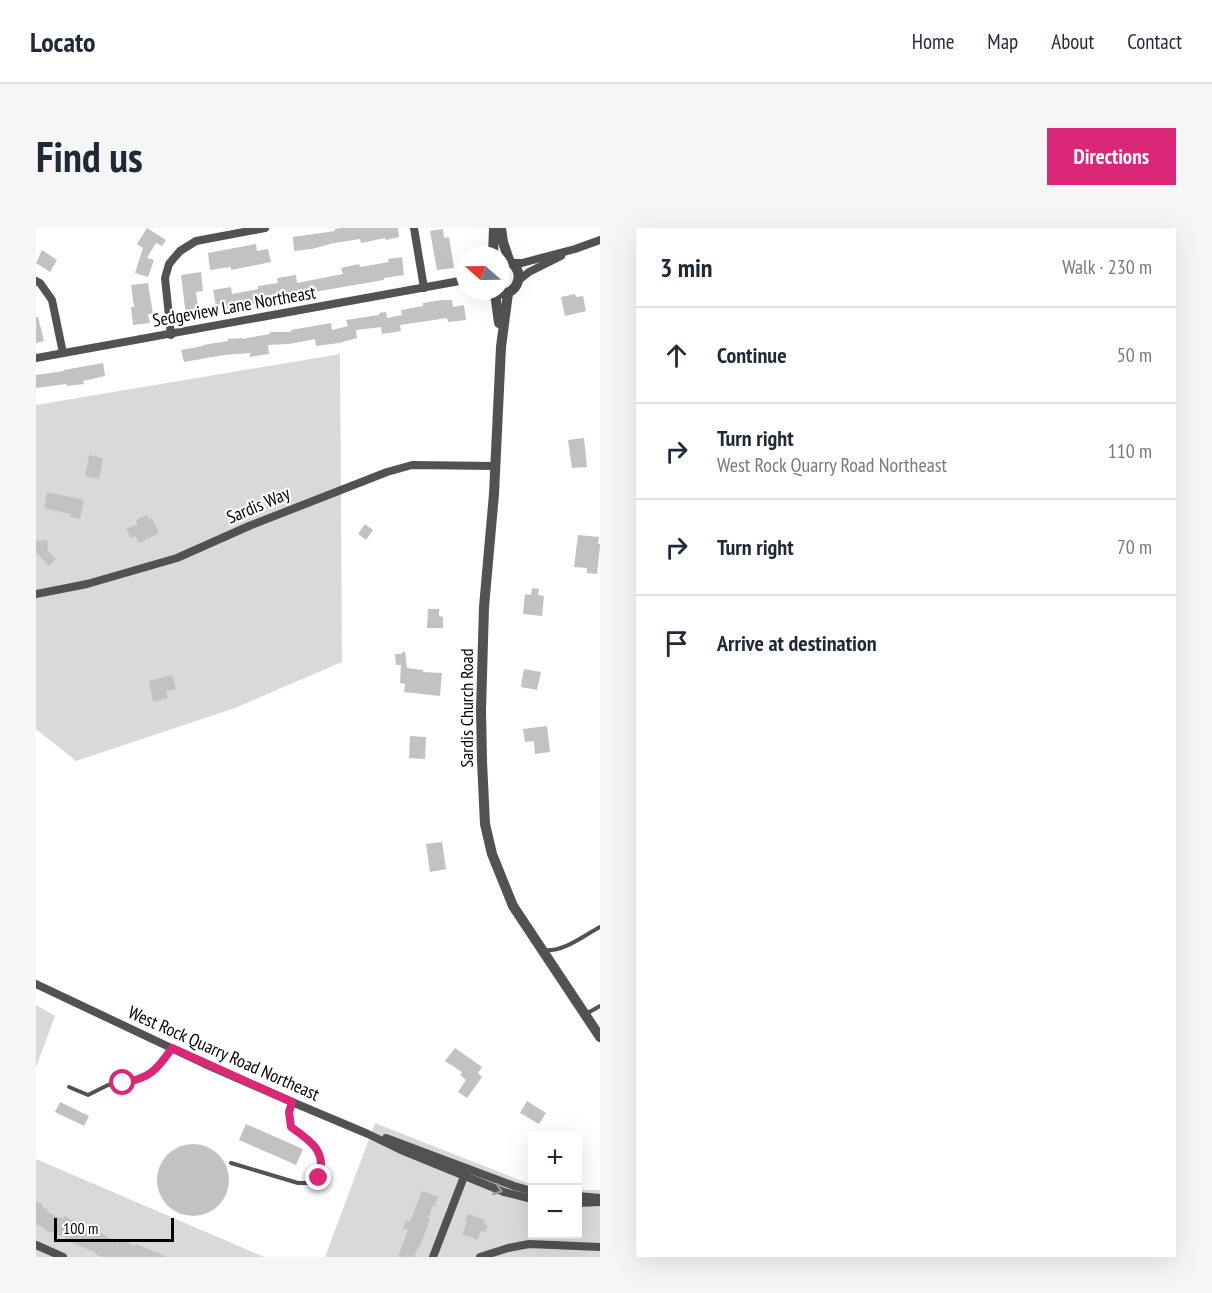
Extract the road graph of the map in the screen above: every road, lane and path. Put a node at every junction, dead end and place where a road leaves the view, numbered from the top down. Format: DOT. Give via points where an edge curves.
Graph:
graph roads {
  1 [pos="265,228"];
  2 [pos="414,228"];
  3 [pos="494,228"];
  4 [pos="501,228"];
  5 [pos="600,240"];
  6 [pos="493,246"];
  7 [pos="504,246"];
  8 [pos="575,249"];
  9 [pos="510,261"];
  10 [pos="510,263"];
  11 [pos="519,280"];
  12 [pos="36,281"];
  13 [pos="456,282"];
  14 [pos="456,285"];
  15 [pos="438,286"];
  16 [pos="423,288"];
  17 [pos="510,292"];
  18 [pos="496,300"];
  19 [pos="507,300"];
  20 [pos="171,334"];
  21 [pos="501,347"];
  22 [pos="63,353"];
  23 [pos="36,358"];
  24 [pos="495,466"];
  25 [pos="36,594"];
  26 [pos="600,927"];
  27 [pos="542,950"];
  28 [pos="36,984"];
  29 [pos="600,1006"];
  30 [pos="585,1015"];
  31 [pos="600,1037"];
  32 [pos="172,1048"];
  33 [pos="69,1087"];
  34 [pos="292,1102"];
  35 [pos="231,1163"];
  36 [pos="466,1173"];
  37 [pos="528,1190"];
  38 [pos="582,1197"];
  39 [pos="528,1198"];
  40 [pos="600,1200"];
  41 [pos="582,1202"];
  42 [pos="36,1246"];
  43 [pos="600,1247"];
  44 [pos="433,1255"];
  45 [pos="63,1257"];
  46 [pos="443,1257"];
  47 [pos="480,1257"];
  1 -- 20 [label="street" via="196,241 180,250 169,264 165,278"];
  2 -- 16 [label="street"];
  3 -- 6 [label="street"];
  4 -- 7 [label="street"];
  5 -- 8 [label="street"];
  8 -- 9 [label="street" via="522,263"];
  8 -- 11 [label="street"];
  10 -- 11 [label="street" via="517,268"];
  11 -- 17 [label="street"];
  12 -- 22 [label="street" via="52,300"];
  13 -- 15 [label="street, Sedgeview Lane Northeast"];
  14 -- 15 [label="street, Sedgeview Lane Northeast"];
  15 -- 16 [label="street, Sedgeview Lane Northeast"];
  16 -- 20 [label="street, Sedgeview Lane Northeast"];
  18 -- 21 [label="street, Sardis Church Road"];
  19 -- 21 [label="street, Sardis Church Road"];
  20 -- 22 [label="street, Sedgeview Lane Northeast"];
  21 -- 24 [label="street, Sardis Church Road"];
  22 -- 23 [label="street, Sedgeview Lane Northeast"];
  24 -- 25 [label="street, Sardis Way" via="412,465 260,521 177,558"];
  24 -- 27 [label="street, Sardis Church Road" via="481,710 485,824 492,854 513,906"];
  26 -- 27 [label="lane" via="562,948"];
  27 -- 30 [label="street, Sardis Church Road"];
  28 -- 32 [label="street, West Rock Quarry Road Northeast"];
  29 -- 30 [label="lane"];
  30 -- 31 [label="street, Sardis Church Road"];
  32 -- 33 [label="lane" via="162,1063 138,1080 108,1085 88,1095"];
  32 -- 34 [label="street, West Rock Quarry Road Northeast"];
  34 -- 35 [label="lane" via="291,1127 314,1146 321,1158 319,1178 311,1183 298,1183"];
  34 -- 36 [label="street, West Rock Quarry Road Northeast" via="401,1150"];
  36 -- 37 [label="street, West Rock Quarry Road Northeast"];
  36 -- 39 [label="street, West Rock Quarry Road Northeast, one-way" via="504,1192"];
  36 -- 44 [label="street"];
  38 -- 40 [label="street"];
  40 -- 41 [label="street"];
  42 -- 45 [label="street"];
  43 -- 47 [label="street" via="529,1244"];
  44 -- 46 [label="street"];
}
